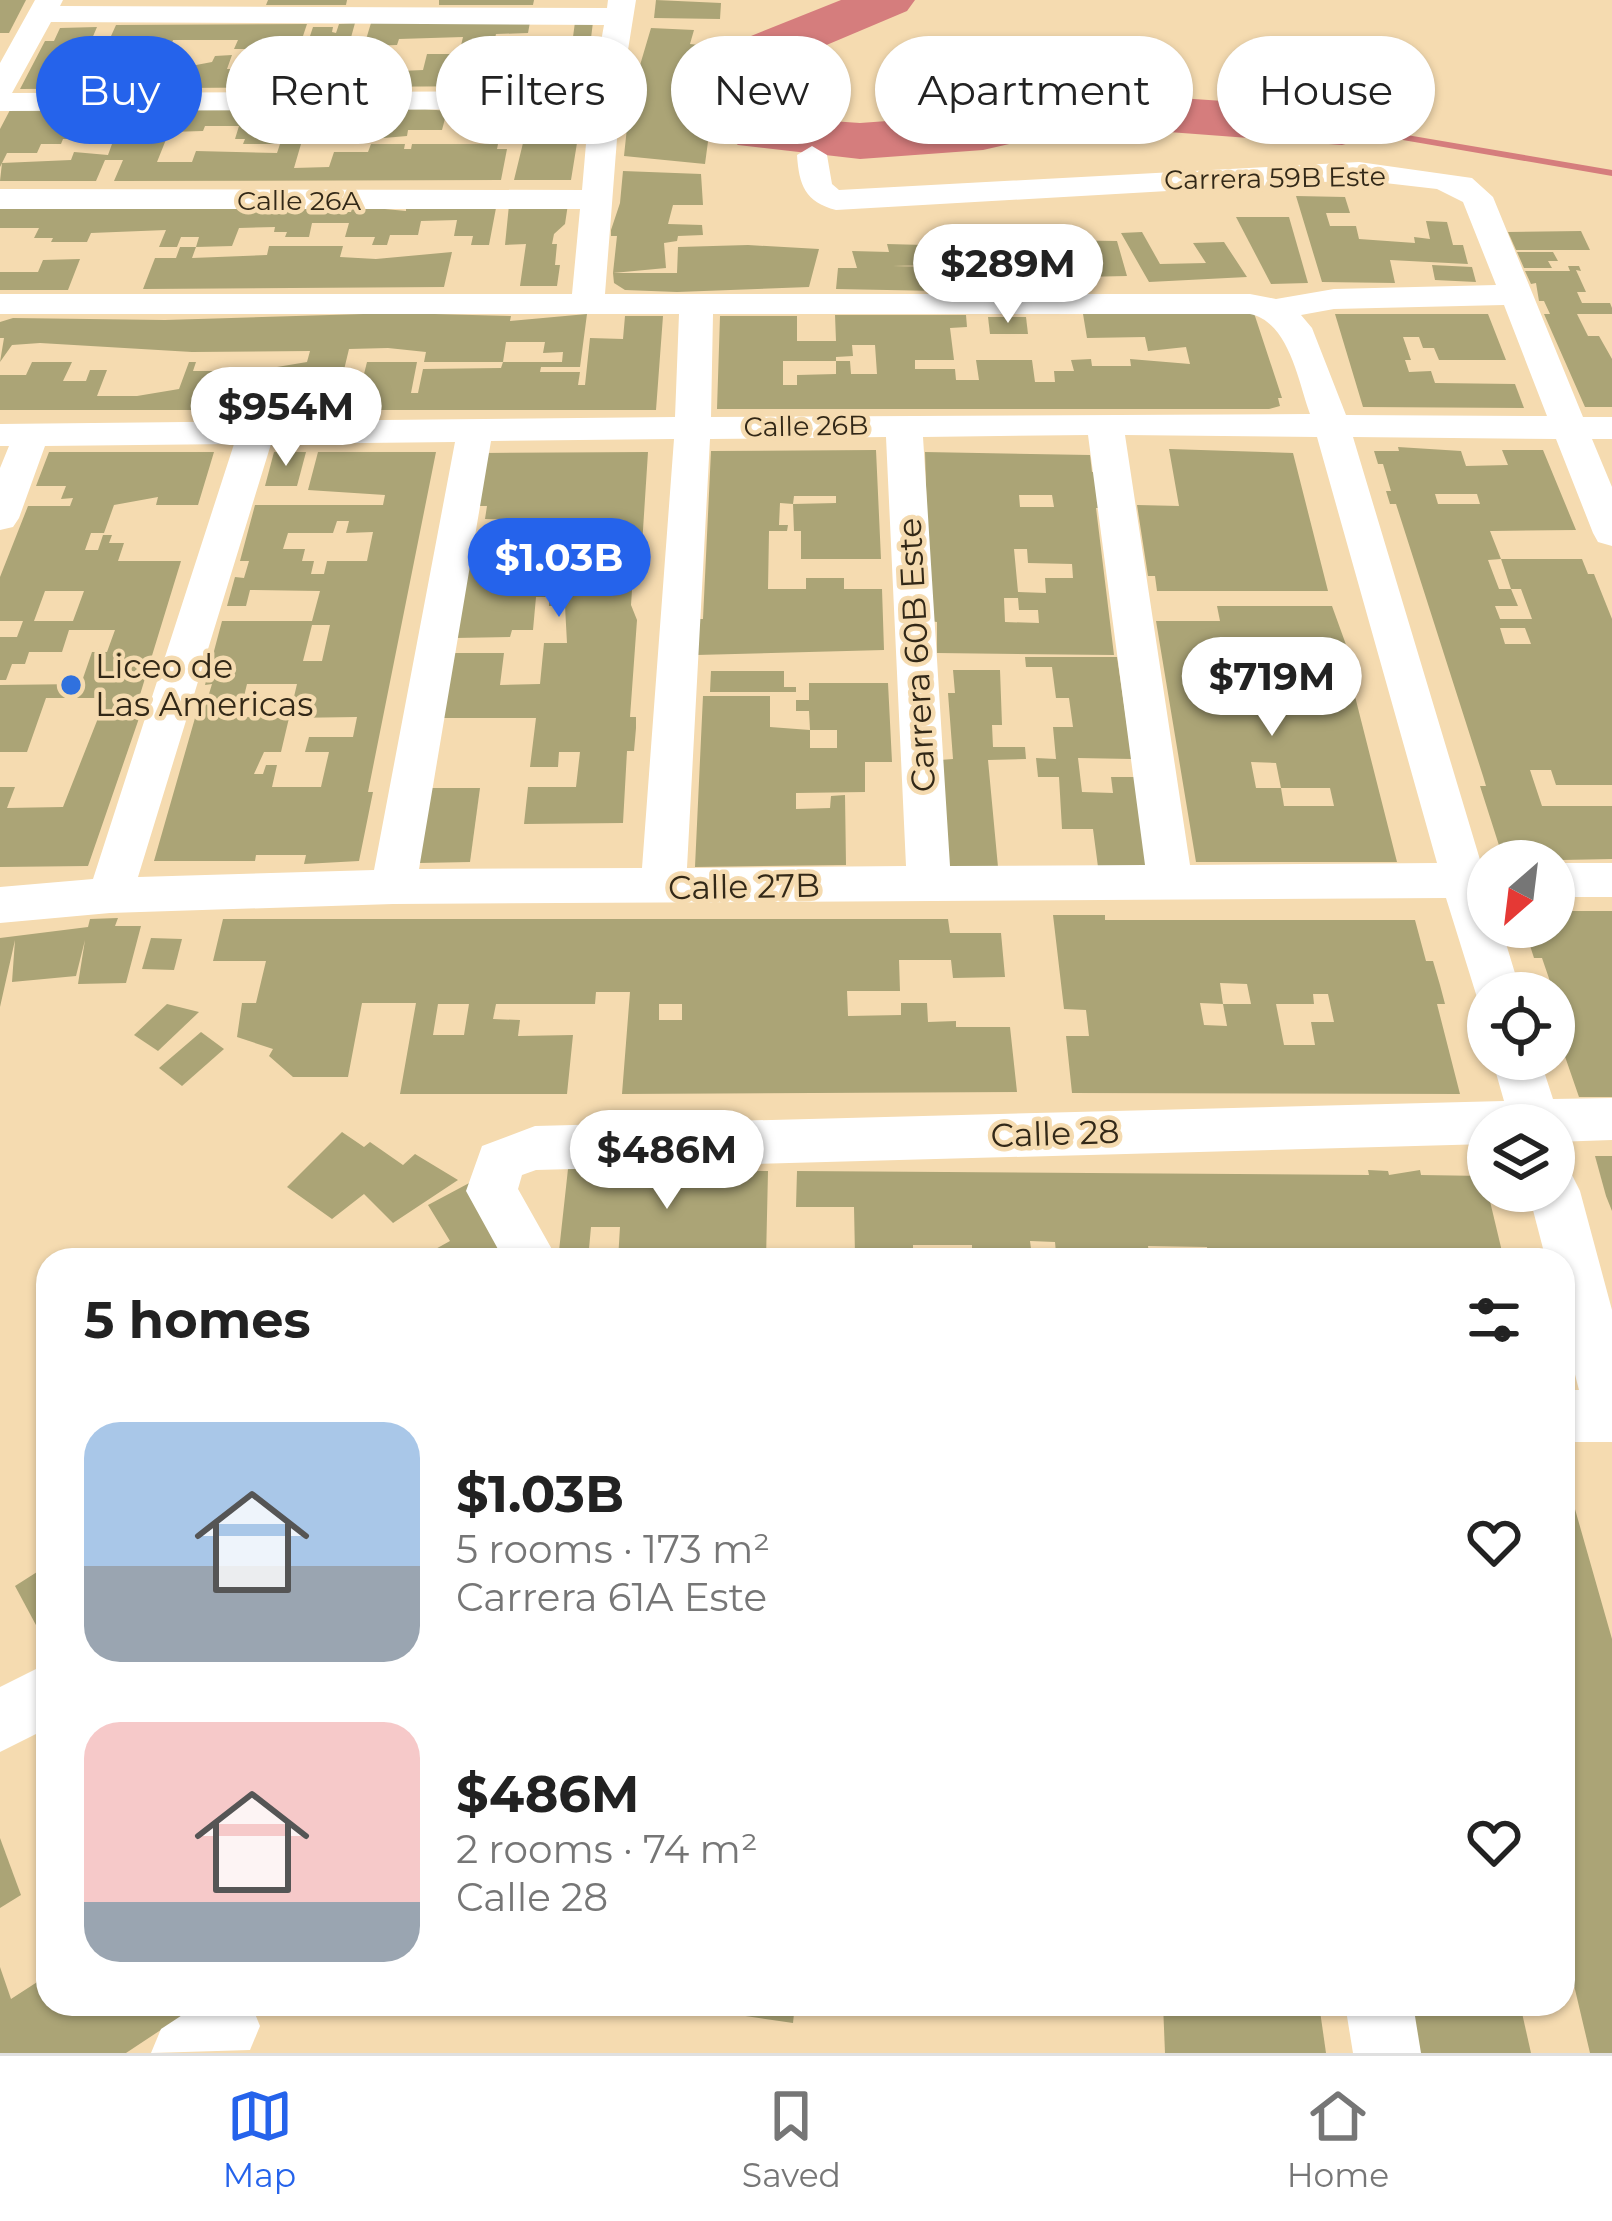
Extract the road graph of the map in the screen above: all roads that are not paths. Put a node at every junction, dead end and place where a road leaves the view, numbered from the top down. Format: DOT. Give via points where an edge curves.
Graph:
graph roads {
  1 [pos="46,7"];
  2 [pos="621,8"];
  3 [pos="0,89"];
  4 [pos="436,101"];
  5 [pos="0,102"];
  6 [pos="601,144"];
  7 [pos="812,155"];
  8 [pos="0,200"];
  9 [pos="597,200"];
  10 [pos="1517,295"];
  11 [pos="696,301"];
  12 [pos="588,302"];
  13 [pos="0,304"];
  14 [pos="1276,310"];
  15 [pos="1331,423"];
  16 [pos="1105,424"];
  17 [pos="904,425"];
  18 [pos="693,428"];
  19 [pos="1612,428"];
  20 [pos="1570,429"];
  21 [pos="475,430"];
  22 [pos="256,433"];
  23 [pos="16,435"];
  24 [pos="0,518"];
  25 [pos="1612,532"];
  26 [pos="1467,855"];
  27 [pos="1467,880"];
  28 [pos="1575,880"];
  29 [pos="1612,880"];
  30 [pos="1170,882"];
  31 [pos="928,884"];
  32 [pos="393,887"];
  33 [pos="663,887"];
  34 [pos="110,895"];
  35 [pos="0,904"];
  36 [pos="1612,1119"];
  37 [pos="1575,1120"];
  38 [pos="1467,1124"];
  39 [pos="1559,1212"];
  40 [pos="525,1248"];
  41 [pos="1568,1248"];
  42 [pos="1575,1274"];
  43 [pos="1612,1414"];
  44 [pos="1575,1416"];
  45 [pos="36,1701"];
  46 [pos="0,1721"];
  47 [pos="1380,2016"];
  48 [pos="1387,2053"];
  1 -- 2 [label="street"];
  1 -- 3 [label="street"];
  4 -- 5 [label="street"];
  6 -- 9 [label="street"];
  7 -- 10 [label="street, Carrera 59B Este" via="816,188 836,200 1313,172 1437,180 1477,197"];
  8 -- 9 [label="street, Calle 26A"];
  9 -- 12 [label="street"];
  10 -- 14 [label="street" via="1334,299"];
  10 -- 20 [label="street, Carrera 59B Este"];
  11 -- 12 [label="street"];
  11 -- 14 [label="street"];
  11 -- 18 [label="street"];
  12 -- 13 [label="street"];
  14 -- 15 [label="street" via="1295,328"];
  15 -- 16 [label="street, Calle 26B"];
  15 -- 20 [label="street, Calle 26B"];
  15 -- 26 [label="street"];
  16 -- 17 [label="street, Calle 26B"];
  16 -- 30 [label="street"];
  17 -- 18 [label="street, Calle 26B"];
  17 -- 31 [label="street, Carrera 60B Este"];
  18 -- 21 [label="street, Calle 26B"];
  18 -- 33 [label="street"];
  19 -- 20 [label="street, Calle 26B"];
  20 -- 25 [label="street, Carrera 59B Este"];
  21 -- 22 [label="street, Calle 26B"];
  21 -- 32 [label="street"];
  22 -- 23 [label="street, Calle 26B"];
  22 -- 34 [label="street"];
  23 -- 24 [label="street"];
  27 -- 30 [label="street, Calle 27B"];
  28 -- 29 [label="street"];
  30 -- 31 [label="street, Calle 27B"];
  31 -- 33 [label="street, Calle 27B"];
  32 -- 33 [label="street, Calle 27B"];
  32 -- 34 [label="street, Calle 27B"];
  34 -- 35 [label="street, Calle 27B"];
  36 -- 37 [label="street, Calle 28"];
  38 -- 40 [label="street, Calle 28" via="535,1148 500,1161 492,1191"];
  39 -- 41 [label="street"];
  42 -- 43 [label="street"];
  43 -- 44 [label="street"];
  45 -- 46 [label="street"];
  47 -- 48 [label="street"];
}
